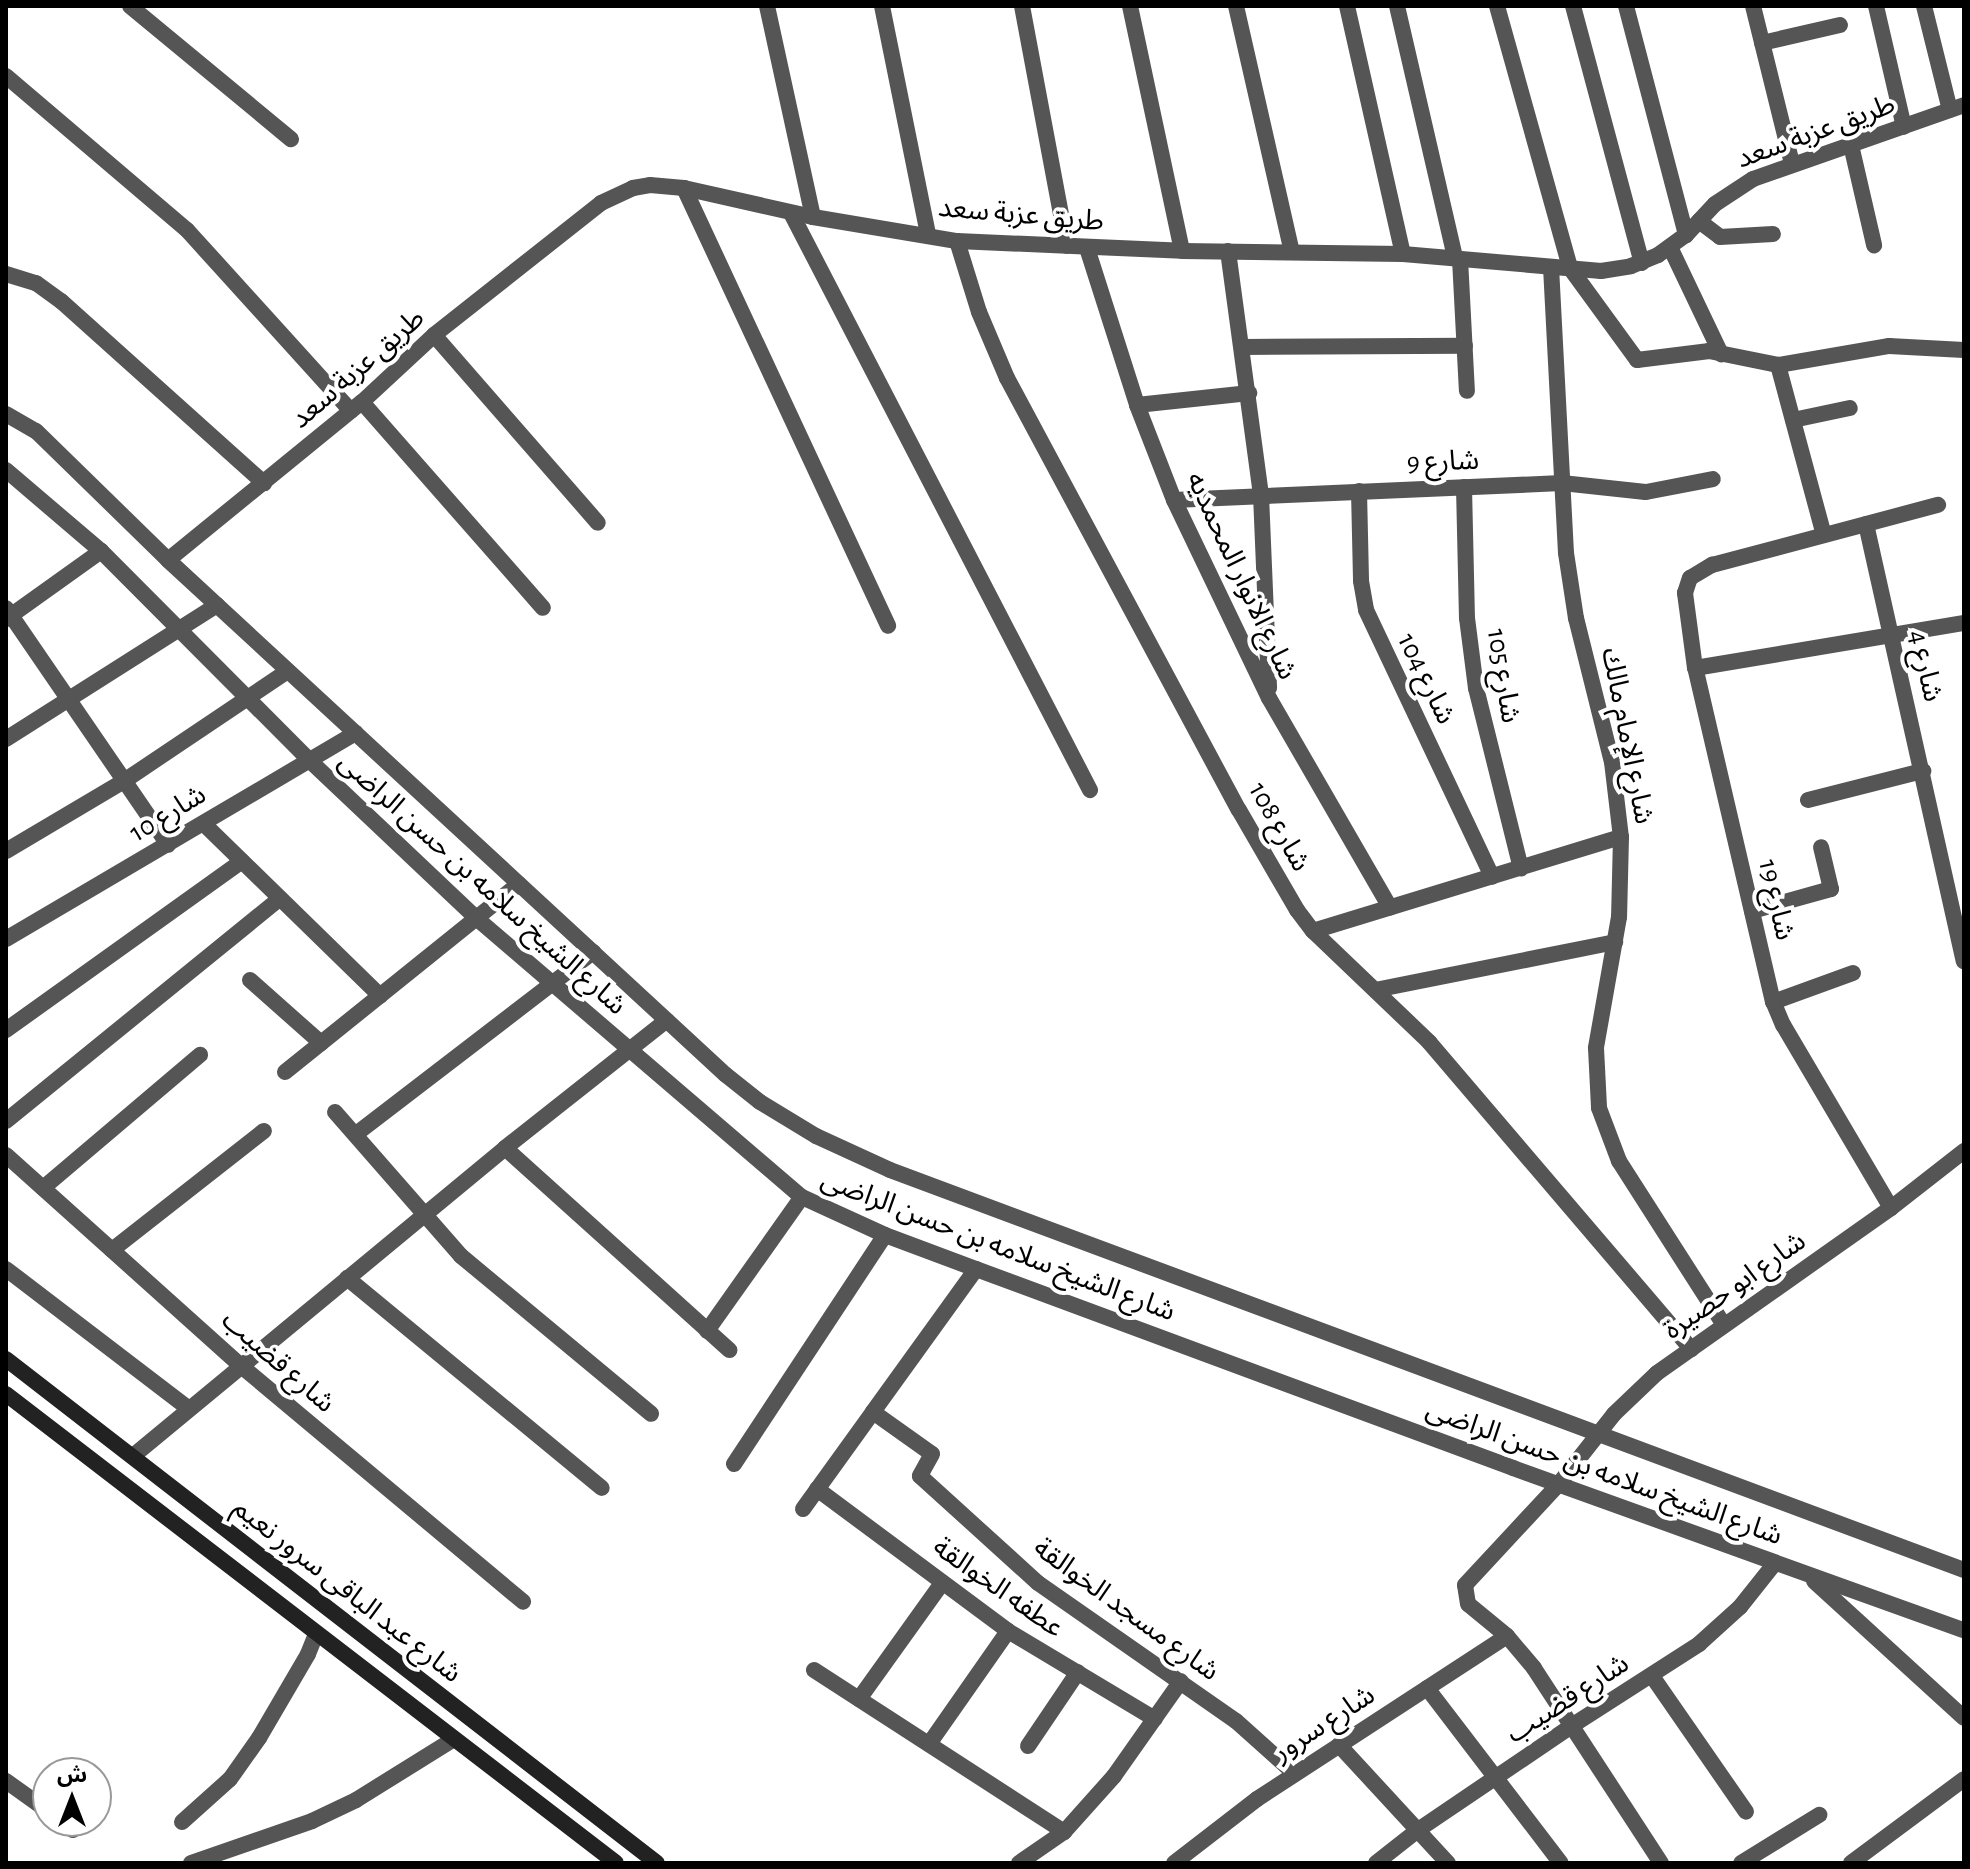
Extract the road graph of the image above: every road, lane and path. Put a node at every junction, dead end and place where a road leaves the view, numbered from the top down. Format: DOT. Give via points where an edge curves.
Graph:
graph roads {
  1 [pos="130,6"];
  2 [pos="767,6"];
  3 [pos="882,6"];
  4 [pos="1022,6"];
  5 [pos="1130,6"];
  6 [pos="1236,6"];
  7 [pos="1347,6"];
  8 [pos="1397,6"];
  9 [pos="1497,6"];
  10 [pos="1573,6"];
  11 [pos="1626,6"];
  12 [pos="1753,6"];
  13 [pos="1876,6"];
  14 [pos="1924,6"];
  15 [pos="1840,25"];
  16 [pos="1762,43"];
  17 [pos="6,76"];
  18 [pos="1957,108"];
  19 [pos="1904,127"];
  20 [pos="291,139"];
  21 [pos="1851,145"];
  22 [pos="1792,164"];
  23 [pos="684,188"];
  24 [pos="791,213"];
  25 [pos="813,217"];
  26 [pos="1699,221"];
  27 [pos="928,234"];
  28 [pos="1773,234"];
  29 [pos="1686,235"];
  30 [pos="957,241"];
  31 [pos="1874,245"];
  32 [pos="1067,246"];
  33 [pos="1670,247"];
  34 [pos="1087,248"];
  35 [pos="1182,251"];
  36 [pos="1228,251"];
  37 [pos="1292,252"];
  38 [pos="1403,254"];
  39 [pos="1457,259"];
  40 [pos="1642,263"];
  41 [pos="1551,267"];
  42 [pos="1570,268"];
  43 [pos="6,274"];
  44 [pos="434,335"];
  45 [pos="1465,346"];
  46 [pos="1243,347"];
  47 [pos="1964,350"];
  48 [pos="1721,354"];
  49 [pos="1778,365"];
  50 [pos="1467,391"];
  51 [pos="1249,393"];
  52 [pos="1137,405"];
  53 [pos="356,407"];
  54 [pos="1850,408"];
  55 [pos="6,414"];
  56 [pos="1793,420"];
  57 [pos="6,470"];
  58 [pos="1713,479"];
  59 [pos="264,483"];
  60 [pos="1562,483"];
  61 [pos="1464,487"];
  62 [pos="1359,491"];
  63 [pos="1261,495"];
  64 [pos="1174,500"];
  65 [pos="1938,505"];
  66 [pos="598,523"];
  67 [pos="1866,524"];
  68 [pos="1824,535"];
  69 [pos="101,551"];
  70 [pos="168,560"];
  71 [pos="217,605"];
  72 [pos="543,608"];
  73 [pos="7,614"];
  74 [pos="1964,623"];
  75 [pos="888,626"];
  76 [pos="177,628"];
  77 [pos="1892,636"];
  78 [pos="1695,668"];
  79 [pos="288,671"];
  80 [pos="245,697"];
  81 [pos="1269,698"];
  82 [pos="66,700"];
  83 [pos="356,733"];
  84 [pos="6,739"];
  85 [pos="308,759"];
  86 [pos="1923,771"];
  87 [pos="124,781"];
  88 [pos="1090,790"];
  89 [pos="1808,800"];
  90 [pos="204,824"];
  91 [pos="1621,837"];
  92 [pos="168,845"];
  93 [pos="1821,847"];
  94 [pos="6,851"];
  95 [pos="242,861"];
  96 [pos="1521,868"];
  97 [pos="1492,877"];
  98 [pos="519,884"];
  99 [pos="280,898"];
  100 [pos="1390,908"];
  101 [pos="1752,911"];
  102 [pos="475,917"];
  103 [pos="1313,931"];
  104 [pos="6,939"];
  105 [pos="1615,942"];
  106 [pos="593,952"];
  107 [pos="1964,961"];
  108 [pos="1853,973"];
  109 [pos="250,980"];
  110 [pos="550,983"];
  111 [pos="1375,990"];
  112 [pos="380,996"];
  113 [pos="1773,1002"];
  114 [pos="667,1020"];
  115 [pos="6,1030"];
  116 [pos="321,1043"];
  117 [pos="628,1052"];
  118 [pos="200,1055"];
  119 [pos="285,1072"];
  120 [pos="335,1112"];
  121 [pos="6,1121"];
  122 [pos="264,1131"];
  123 [pos="356,1134"];
  124 [pos="505,1148"];
  125 [pos="1964,1151"];
  126 [pos="6,1155"];
  127 [pos="43,1188"];
  128 [pos="802,1197"];
  129 [pos="1891,1208"];
  130 [pos="422,1216"];
  131 [pos="885,1235"];
  132 [pos="112,1250"];
  133 [pos="6,1269"];
  134 [pos="976,1269"];
  135 [pos="347,1278"];
  136 [pos="1724,1325"];
  137 [pos="707,1331"];
  138 [pos="1691,1349"];
  139 [pos="729,1350"];
  140 [pos="6,1359"];
  141 [pos="240,1365"];
  142 [pos="6,1394"];
  143 [pos="189,1409"];
  144 [pos="873,1412"];
  145 [pos="651,1414"];
  146 [pos="1595,1435"];
  147 [pos="133,1456"];
  148 [pos="734,1464"];
  149 [pos="1558,1485"];
  150 [pos="602,1488"];
  151 [pos="817,1489"];
  152 [pos="803,1509"];
  153 [pos="1775,1563"];
  154 [pos="1964,1570"];
  155 [pos="1806,1574"];
  156 [pos="942,1583"];
  157 [pos="523,1602"];
  158 [pos="1964,1630"];
  159 [pos="1008,1631"];
  160 [pos="316,1634"];
  161 [pos="1507,1636"];
  162 [pos="814,1670"];
  163 [pos="1078,1672"];
  164 [pos="1652,1676"];
  165 [pos="1181,1681"];
  166 [pos="1427,1688"];
  167 [pos="859,1699"];
  168 [pos="1964,1718"];
  169 [pos="1155,1719"];
  170 [pos="1573,1725"];
  171 [pos="454,1739"];
  172 [pos="929,1744"];
  173 [pos="1339,1745"];
  174 [pos="1028,1746"];
  175 [pos="1295,1774"];
  176 [pos="1496,1777"];
  177 [pos="1964,1779"];
  178 [pos="6,1781"];
  179 [pos="32,1800"];
  180 [pos="1746,1812"];
  181 [pos="1819,1815"];
  182 [pos="182,1822"];
  183 [pos="1418,1830"];
  184 [pos="1064,1832"];
  185 [pos="191,1863"];
  186 [pos="616,1863"];
  187 [pos="657,1863"];
  188 [pos="1019,1863"];
  189 [pos="1174,1863"];
  190 [pos="1376,1863"];
  191 [pos="1448,1863"];
  192 [pos="1561,1863"];
  193 [pos="1661,1863"];
  194 [pos="1741,1863"];
  195 [pos="1851,1863"];
  1 -- 20 [label="street"];
  2 -- 25 [label="street"];
  3 -- 27 [label="street"];
  4 -- 32 [label="street"];
  5 -- 35 [label="street"];
  6 -- 37 [label="street"];
  7 -- 38 [label="street"];
  8 -- 39 [label="street"];
  9 -- 42 [label="street"];
  10 -- 40 [label="street"];
  11 -- 29 [label="street"];
  12 -- 16 [label="street"];
  13 -- 19 [label="street"];
  14 -- 18 [label="street"];
  15 -- 16 [label="street"];
  16 -- 22 [label="street"];
  17 -- 53 [label="street" via="187,230"];
  18 -- 19 [label="street, طريق عزبة سعد"];
  19 -- 21 [label="street, طريق عزبة سعد"];
  21 -- 22 [label="street, طريق عزبة سعد"];
  21 -- 31 [label="street"];
  22 -- 26 [label="street, طريق عزبة سعد" via="1733,190"];
  23 -- 24 [label="street, طريق عزبة سعد"];
  23 -- 44 [label="street, طريق عزبة سعد" via="650,185 616,194"];
  23 -- 75 [label="street"];
  24 -- 25 [label="street, طريق عزبة سعد"];
  24 -- 88 [label="street"];
  25 -- 27 [label="street, طريق عزبة سعد"];
  26 -- 28 [label="street" via="1720,237"];
  26 -- 29 [label="street, طريق عزبة سعد"];
  27 -- 30 [label="street, طريق عزبة سعد"];
  29 -- 33 [label="street, طريق عزبة سعد"];
  30 -- 32 [label="street, طريق عزبة سعد"];
  30 -- 103 [label="street, شارع 108" via="1007,378 1239,810"];
  32 -- 34 [label="street, طريق عزبة سعد"];
  33 -- 40 [label="street, طريق عزبة سعد"];
  33 -- 48 [label="street"];
  34 -- 35 [label="street, طريق عزبة سعد"];
  34 -- 52 [label="street, شارع الانوار المحمديه"];
  35 -- 36 [label="street, طريق عزبة سعد"];
  36 -- 37 [label="street, طريق عزبة سعد"];
  36 -- 46 [label="street"];
  37 -- 38 [label="street, طريق عزبة سعد"];
  38 -- 39 [label="street, طريق عزبة سعد"];
  39 -- 41 [label="street, طريق عزبة سعد"];
  39 -- 45 [label="street"];
  40 -- 42 [label="street, طريق عزبة سعد" via="1601,271"];
  41 -- 42 [label="street, طريق عزبة سعد"];
  41 -- 60 [label="street, شارع الإمام مالك"];
  42 -- 48 [label="street" via="1637,360 1703,351"];
  43 -- 59 [label="street" via="36,283 61,301"];
  44 -- 53 [label="street, طريق عزبة سعد"];
  44 -- 66 [label="street"];
  45 -- 46 [label="street"];
  45 -- 50 [label="street"];
  46 -- 51 [label="street"];
  47 -- 49 [label="street" via="1889,346"];
  48 -- 49 [label="street"];
  49 -- 56 [label="street"];
  51 -- 52 [label="street"];
  51 -- 63 [label="street"];
  52 -- 64 [label="street, شارع الانوار المحمديه"];
  53 -- 59 [label="street, طريق عزبة سعد"];
  53 -- 72 [label="street"];
  54 -- 56 [label="street"];
  55 -- 70 [label="street, شارع الشيخ سلامه بن حسن الراضى" via="36,431"];
  56 -- 68 [label="street"];
  57 -- 69 [label="street, شارع الشيخ سلامه بن حسن الراضى"];
  58 -- 60 [label="street, شارع 9" via="1646,492"];
  59 -- 70 [label="street, طريق عزبة سعد"];
  60 -- 61 [label="street, شارع 9"];
  60 -- 91 [label="street, شارع الإمام مالك" via="1572,597 1607,737"];
  61 -- 62 [label="street, شارع 9"];
  61 -- 96 [label="street, شارع 105" via="1467,618 1476,688"];
  62 -- 63 [label="street, شارع 9"];
  62 -- 97 [label="street, شارع 104" via="1366,610"];
  63 -- 64 [label="street, شارع 9"];
  63 -- 81 [label="street"];
  64 -- 81 [label="street, شارع الانوار المحمديه"];
  65 -- 67 [label="street"];
  67 -- 68 [label="street"];
  67 -- 77 [label="street, شارع 4"];
  68 -- 78 [label="street, شارع 19" via="1712,565 1690,578 1685,593"];
  69 -- 73 [label="street"];
  69 -- 76 [label="street, شارع الشيخ سلامه بن حسن الراضى"];
  70 -- 71 [label="street, شارع الشيخ سلامه بن حسن الراضى"];
  71 -- 76 [label="street"];
  71 -- 79 [label="street, شارع الشيخ سلامه بن حسن الراضى"];
  73 -- 82 [label="street"];
  74 -- 77 [label="street"];
  76 -- 80 [label="street, شارع الشيخ سلامه بن حسن الراضى"];
  76 -- 82 [label="street"];
  77 -- 78 [label="street"];
  77 -- 86 [label="street, شارع 4"];
  78 -- 101 [label="street, شارع 19"];
  79 -- 80 [label="street"];
  79 -- 83 [label="street, شارع الشيخ سلامه بن حسن الراضى"];
  80 -- 85 [label="street, شارع الشيخ سلامه بن حسن الراضى"];
  80 -- 87 [label="street"];
  81 -- 100 [label="street, شارع الانوار المحمديه"];
  82 -- 84 [label="street"];
  82 -- 87 [label="street"];
  83 -- 85 [label="street, شارع 10"];
  83 -- 98 [label="street, شارع الشيخ سلامه بن حسن الراضى"];
  85 -- 90 [label="street, شارع 10"];
  85 -- 102 [label="street, شارع الشيخ سلامه بن حسن الراضى"];
  86 -- 89 [label="street"];
  86 -- 107 [label="street, شارع 4"];
  87 -- 92 [label="street"];
  87 -- 94 [label="street"];
  90 -- 92 [label="street, شارع 10"];
  90 -- 95 [label="street"];
  91 -- 96 [label="street"];
  91 -- 105 [label="street, شارع الإمام مالك"];
  92 -- 104 [label="street, شارع 10"];
  93 -- 101 [label="street" via="1831,889"];
  95 -- 99 [label="street"];
  95 -- 115 [label="street"];
  96 -- 97 [label="street"];
  97 -- 100 [label="street"];
  98 -- 102 [label="street"];
  98 -- 106 [label="street, شارع الشيخ سلامه بن حسن الراضى"];
  99 -- 112 [label="street"];
  99 -- 121 [label="street"];
  100 -- 103 [label="street"];
  101 -- 113 [label="street, شارع 19"];
  102 -- 110 [label="street, شارع الشيخ سلامه بن حسن الراضى"];
  102 -- 112 [label="street"];
  103 -- 111 [label="street, شارع 108"];
  105 -- 111 [label="street"];
  105 -- 136 [label="street, شارع الإمام مالك" via="1595,1069 1603,1125 1619,1161"];
  106 -- 110 [label="street"];
  106 -- 114 [label="street, شارع الشيخ سلامه بن حسن الراضى"];
  108 -- 113 [label="street"];
  109 -- 116 [label="street"];
  110 -- 117 [label="street, شارع الشيخ سلامه بن حسن الراضى"];
  110 -- 123 [label="street"];
  111 -- 138 [label="street, شارع 108" via="1429,1042"];
  112 -- 116 [label="street"];
  113 -- 129 [label="street, شارع 19"];
  114 -- 117 [label="street"];
  114 -- 146 [label="street, شارع الشيخ سلامه بن حسن الراضى" via="760,1102 816,1136 890,1170"];
  116 -- 119 [label="street"];
  117 -- 124 [label="street"];
  117 -- 128 [label="street, شارع الشيخ سلامه بن حسن الراضى"];
  118 -- 127 [label="street"];
  120 -- 123 [label="street"];
  122 -- 132 [label="street"];
  123 -- 130 [label="street"];
  124 -- 130 [label="street"];
  124 -- 137 [label="street"];
  125 -- 129 [label="street, شارع ابو حصيرة"];
  126 -- 127 [label="street, شارع قضيب"];
  127 -- 132 [label="street, شارع قضيب"];
  128 -- 131 [label="street, شارع الشيخ سلامه بن حسن الراضى"];
  128 -- 137 [label="street"];
  129 -- 136 [label="street, شارع ابو حصيرة"];
  130 -- 135 [label="street"];
  130 -- 145 [label="street" via="461,1256"];
  131 -- 134 [label="street, شارع الشيخ سلامه بن حسن الراضى"];
  131 -- 148 [label="street"];
  132 -- 141 [label="street, شارع قضيب"];
  133 -- 143 [label="street"];
  134 -- 144 [label="street"];
  134 -- 149 [label="street, شارع الشيخ سلامه بن حسن الراضى"];
  135 -- 141 [label="street"];
  135 -- 150 [label="street"];
  136 -- 138 [label="street, شارع ابو حصيرة"];
  137 -- 139 [label="street"];
  138 -- 146 [label="street, شارع ابو حصيرة" via="1657,1373"];
  140 -- 147 [label="street, شارع عبد الباقى سرور نعيم"];
  141 -- 143 [label="street"];
  141 -- 157 [label="street, شارع قضيب"];
  142 -- 160 [label="street, شارع عبد الباقى سرور نعيم"];
  143 -- 147 [label="street"];
  144 -- 151 [label="street"];
  144 -- 165 [label="street, شارع مسجد الخوالقة" via="932,1454 920,1476 1017,1565 1059,1600"];
  146 -- 149 [label="street, شارع ابو حصيرة"];
  146 -- 154 [label="street, شارع الشيخ سلامه بن حسن الراضى"];
  147 -- 187 [label="street, شارع عبد الباقى سرور نعيم"];
  149 -- 153 [label="street, شارع الشيخ سلامه بن حسن الراضى"];
  149 -- 161 [label="street, شارع ابو حصيرة" via="1465,1585 1468,1604"];
  151 -- 152 [label="street"];
  151 -- 156 [label="street, عطفه الخوالقة"];
  153 -- 155 [label="street, شارع الشيخ سلامه بن حسن الراضى"];
  153 -- 164 [label="street, شارع قضيب" via="1720,1626"];
  155 -- 158 [label="street, شارع الشيخ سلامه بن حسن الراضى"];
  155 -- 168 [label="street"];
  156 -- 159 [label="street, عطفه الخوالقة"];
  156 -- 167 [label="street"];
  159 -- 163 [label="street, عطفه الخوالقة"];
  159 -- 172 [label="street"];
  160 -- 171 [label="street, شارع عبد الباقى سرور نعيم"];
  160 -- 182 [label="street" via="259,1738 230,1779"];
  161 -- 166 [label="street, شارع سرور"];
  161 -- 170 [label="street"];
  162 -- 167 [label="street"];
  163 -- 169 [label="street, عطفه الخوالقة"];
  163 -- 174 [label="street"];
  164 -- 170 [label="street, شارع قضيب"];
  164 -- 180 [label="street"];
  165 -- 169 [label="street"];
  165 -- 175 [label="street, شارع مسجد الخوالقة"];
  166 -- 173 [label="street, شارع سرور"];
  166 -- 176 [label="street"];
  167 -- 172 [label="street"];
  169 -- 184 [label="street"];
  170 -- 176 [label="street, شارع قضيب"];
  170 -- 193 [label="street"];
  171 -- 185 [label="street" via="334,1811"];
  171 -- 186 [label="street, شارع عبد الباقى سرور نعيم"];
  172 -- 184 [label="street"];
  173 -- 175 [label="street, شارع سرور"];
  173 -- 183 [label="street"];
  175 -- 189 [label="street, شارع سرور"];
  176 -- 183 [label="street, شارع قضيب"];
  176 -- 192 [label="street"];
  177 -- 195 [label="street"];
  178 -- 179 [label="street"];
  181 -- 194 [label="street"];
  183 -- 190 [label="street, شارع قضيب"];
  183 -- 191 [label="street"];
  184 -- 188 [label="street"];
}
